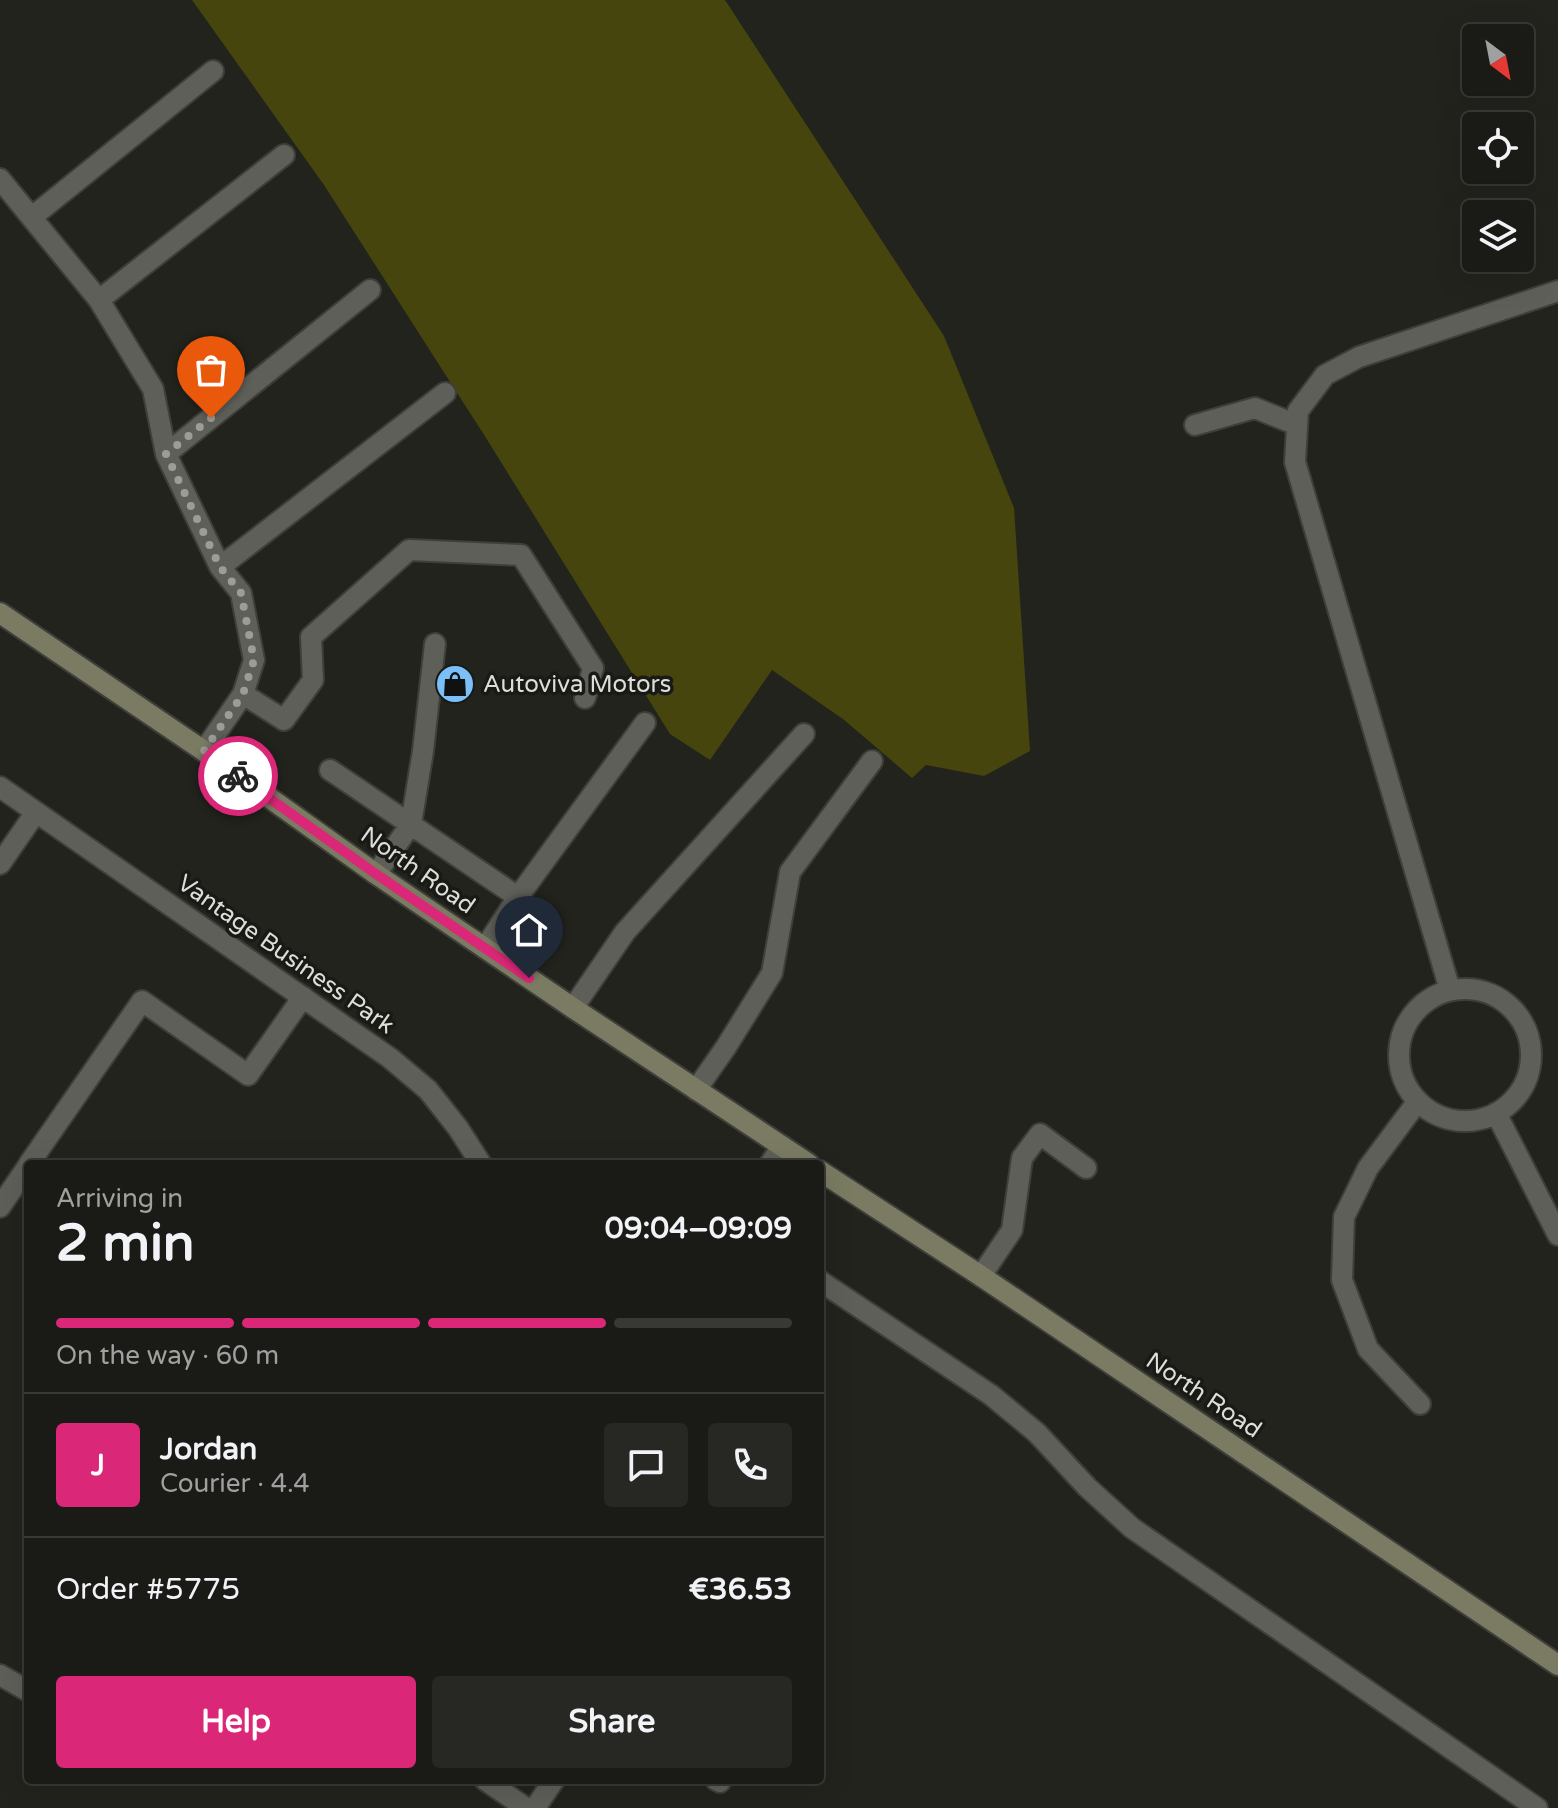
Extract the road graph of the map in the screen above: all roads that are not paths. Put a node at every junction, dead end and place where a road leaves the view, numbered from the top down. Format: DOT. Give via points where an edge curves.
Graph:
graph roads {
  1 [pos="213,71"];
  2 [pos="284,155"];
  3 [pos="0,179"];
  4 [pos="32,217"];
  5 [pos="370,290"];
  6 [pos="1558,291"];
  7 [pos="99,300"];
  8 [pos="445,393"];
  9 [pos="1195,425"];
  10 [pos="1297,425"];
  11 [pos="166,454"];
  12 [pos="220,567"];
  13 [pos="0,613"];
  14 [pos="435,644"];
  15 [pos="243,694"];
  16 [pos="585,698"];
  17 [pos="645,723"];
  18 [pos="804,734"];
  19 [pos="204,751"];
  20 [pos="872,761"];
  21 [pos="330,770"];
  22 [pos="0,787"];
  23 [pos="36,812"];
  24 [pos="411,824"];
  25 [pos="0,864"];
  26 [pos="376,874"];
  27 [pos="518,897"];
  28 [pos="485,948"];
  29 [pos="1450,990"];
  30 [pos="303,997"];
  31 [pos="573,1008"];
  32 [pos="696,1090"];
  33 [pos="1418,1101"];
  34 [pos="1496,1113"];
  35 [pos="782,1146"];
  36 [pos="32,1160"];
  37 [pos="478,1160"];
  38 [pos="773,1160"];
  39 [pos="803,1160"];
  40 [pos="1086,1168"];
  41 [pos="24,1172"];
  42 [pos="824,1174"];
  43 [pos="0,1207"];
  44 [pos="1558,1235"];
  45 [pos="981,1276"];
  46 [pos="824,1284"];
  47 [pos="1420,1404"];
  48 [pos="1558,1665"];
  49 [pos="0,1675"];
  50 [pos="24,1689"];
  51 [pos="491,1784"];
  52 [pos="551,1784"];
  53 [pos="526,1808"];
  54 [pos="535,1808"];
  55 [pos="1537,1808"];
  1 -- 4 [label="street"];
  2 -- 7 [label="street"];
  3 -- 4 [label="street"];
  4 -- 7 [label="street"];
  5 -- 11 [label="street"];
  6 -- 10 [label="street" via="1359,357 1325,375 1298,411"];
  7 -- 11 [label="street" via="153,389"];
  8 -- 12 [label="street"];
  9 -- 10 [label="street" via="1255,408"];
  10 -- 29 [label="street" via="1295,462"];
  11 -- 12 [label="street"];
  12 -- 15 [label="street" via="241,593 254,660"];
  13 -- 19 [label="main road, North Road"];
  14 -- 24 [label="street"];
  15 -- 16 [label="street" via="284,720 313,680 311,637 409,550 521,555 593,668"];
  15 -- 19 [label="street"];
  17 -- 27 [label="street"];
  18 -- 31 [label="street" via="625,932"];
  19 -- 26 [label="main road, North Road"];
  20 -- 32 [label="street" via="790,872 772,973"];
  21 -- 24 [label="street"];
  22 -- 23 [label="street, Vantage Business Park"];
  23 -- 25 [label="street"];
  23 -- 30 [label="street, Vantage Business Park"];
  24 -- 26 [label="street"];
  24 -- 27 [label="street"];
  26 -- 28 [label="main road, North Road"];
  27 -- 28 [label="street"];
  28 -- 31 [label="main road, North Road"];
  29 -- 33 [label="street" via="1414,1011 1403,1030 1401,1072"];
  29 -- 34 [label="street" via="1473,988 1495,995 1525,1026 1532,1048 1530,1070 1521,1090"];
  30 -- 36 [label="street" via="248,1075 142,1001"];
  30 -- 37 [label="street, Vantage Business Park" via="428,1090"];
  31 -- 32 [label="main road, North Road"];
  32 -- 35 [label="main road, North Road"];
  33 -- 34 [label="street" via="1443,1117 1464,1121"];
  33 -- 47 [label="street" via="1368,1168 1344,1217 1342,1280 1368,1349"];
  34 -- 44 [label="street"];
  35 -- 38 [label="street"];
  35 -- 39 [label="main road, North Road"];
  40 -- 45 [label="street" via="1040,1134 1022,1158 1012,1230"];
  41 -- 43 [label="street"];
  42 -- 45 [label="main road, North Road"];
  45 -- 48 [label="main road, North Road"];
  46 -- 55 [label="street" via="991,1395 1132,1528"];
  49 -- 50 [label="street"];
  51 -- 53 [label="street"];
  52 -- 54 [label="street"];
}
